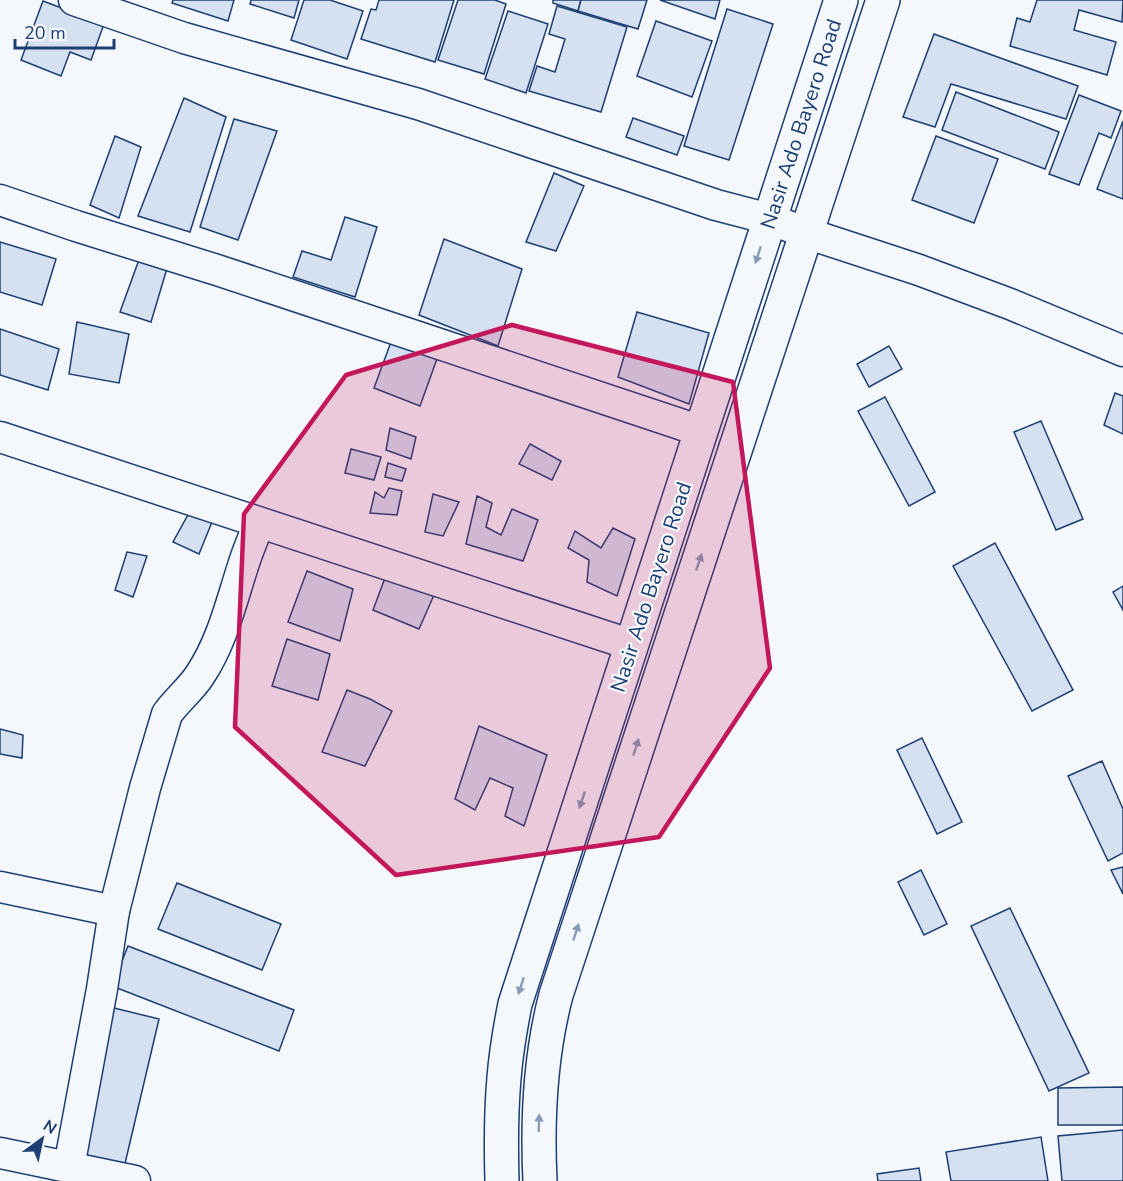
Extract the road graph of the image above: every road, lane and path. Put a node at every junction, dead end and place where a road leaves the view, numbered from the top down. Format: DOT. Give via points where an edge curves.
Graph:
graph roads {
  1 [pos="74,0"];
  2 [pos="841,0"];
  3 [pos="883,0"];
  4 [pos="0,200"];
  5 [pos="770,219"];
  6 [pos="806,233"];
  7 [pos="1123,351"];
  8 [pos="701,431"];
  9 [pos="0,437"];
  10 [pos="259,523"];
  11 [pos="632,645"];
  12 [pos="0,887"];
  13 [pos="114,911"];
  14 [pos="0,1153"];
  15 [pos="69,1167"];
  16 [pos="135,1181"];
  17 [pos="502,1181"];
  18 [pos="540,1181"];
  1 -- 5 [label="street" via="184,38 418,104 716,205"];
  2 -- 5 [label="street, Nasir Ado Bayero Road"];
  3 -- 6 [label="street"];
  4 -- 8 [label="street"];
  5 -- 6 [label="street"];
  5 -- 8 [label="street, Nasir Ado Bayero Road, one-way"];
  6 -- 7 [label="street" via="980,292"];
  18 -- 6 [label="street, one-way" via="539,1110 545,1046 556,995"];
  8 -- 11 [label="street, Nasir Ado Bayero Road"];
  9 -- 10 [label="street"];
  10 -- 11 [label="street"];
  10 -- 13 [label="street" via="213,652 200,676 167,714"];
  11 -- 17 [label="street, Nasir Ado Bayero Road, one-way" via="515,1004 504,1077"];
  12 -- 13 [label="street"];
  13 -- 15 [label="street"];
  14 -- 15 [label="street"];
  15 -- 16 [label="street"];
}
